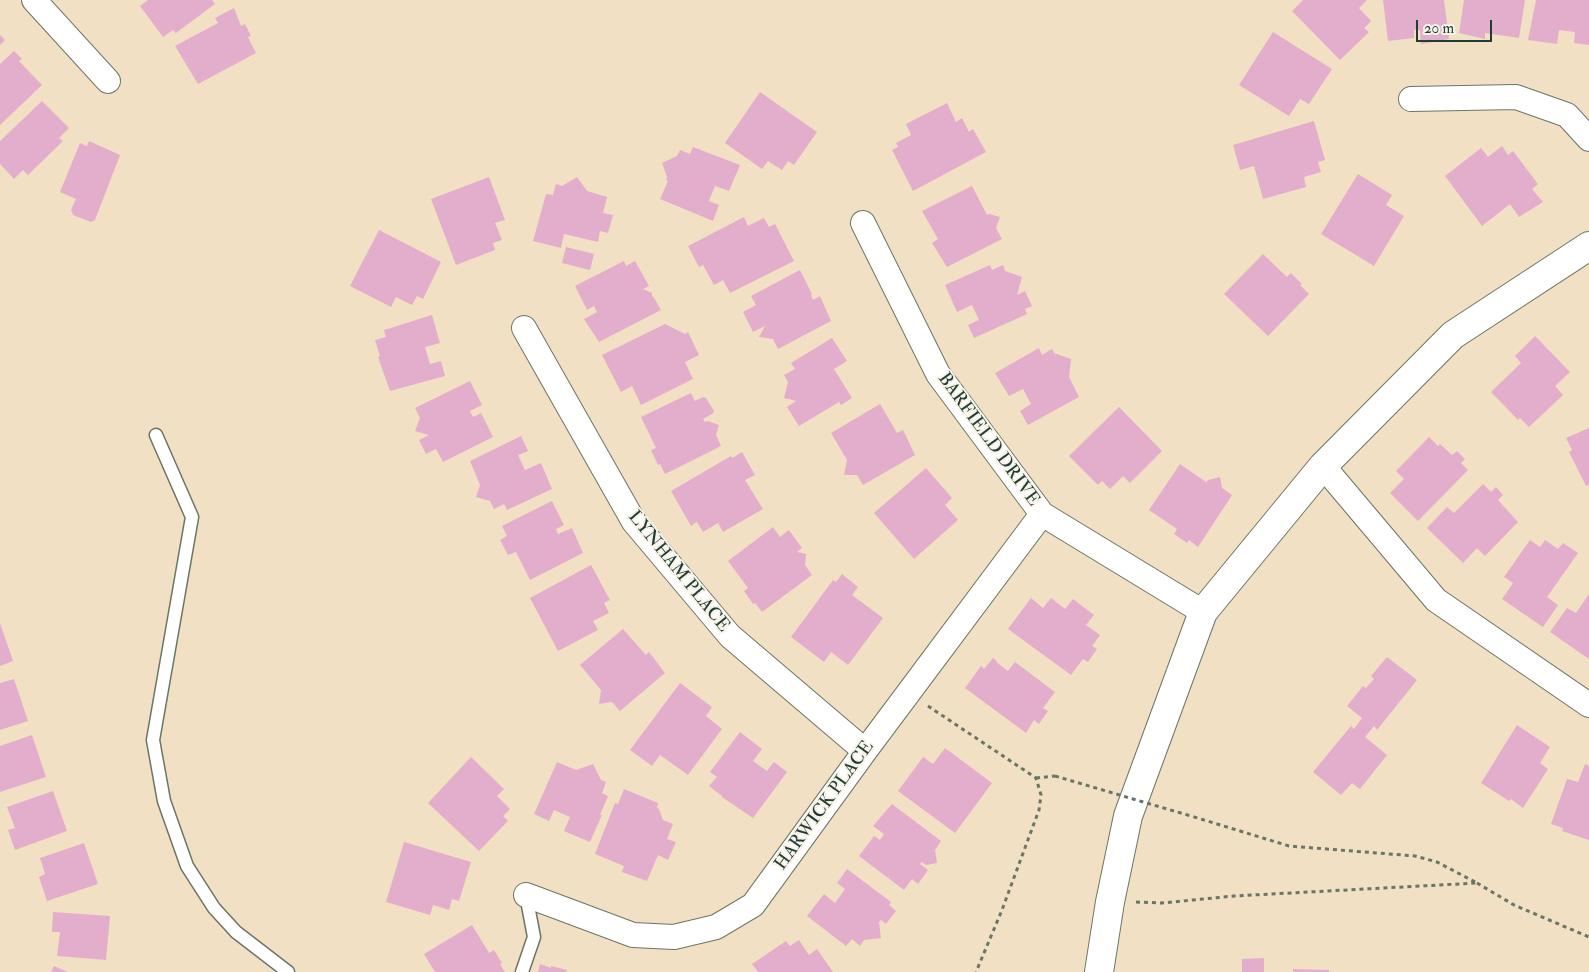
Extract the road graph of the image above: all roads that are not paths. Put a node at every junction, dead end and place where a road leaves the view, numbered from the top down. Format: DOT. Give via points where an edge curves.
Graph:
graph roads {
  1 [pos="34,0"];
  2 [pos="108,81"];
  3 [pos="1411,99"];
  4 [pos="1589,139"];
  5 [pos="863,223"];
  6 [pos="1589,246"];
  7 [pos="524,328"];
  8 [pos="156,435"];
  9 [pos="1323,466"];
  10 [pos="1042,514"];
  11 [pos="1203,612"];
  12 [pos="1589,705"];
  13 [pos="865,751"];
  14 [pos="526,895"];
  15 [pos="288,972"];
  16 [pos="522,972"];
  17 [pos="1099,972"];
  1 -- 2 [label="street"];
  3 -- 4 [label="street" via="1516,97 1568,115"];
  5 -- 10 [label="street, BARFIELD DRIVE" via="938,374"];
  6 -- 9 [label="street" via="1453,335"];
  7 -- 13 [label="street, LYNHAM PLACE" via="634,522 730,636"];
  8 -- 15 [label="lane" via="192,517 153,740 164,801 187,866 214,908 236,932"];
  9 -- 11 [label="street"];
  9 -- 12 [label="street" via="1436,600"];
  10 -- 11 [label="street, BARFIELD DRIVE"];
  10 -- 13 [label="street, HARWICK PLACE"];
  11 -- 17 [label="street" via="1128,816"];
  13 -- 14 [label="street, HARWICK PLACE" via="753,905 716,927 674,936 633,935"];
  14 -- 16 [label="lane" via="534,937"];
}
